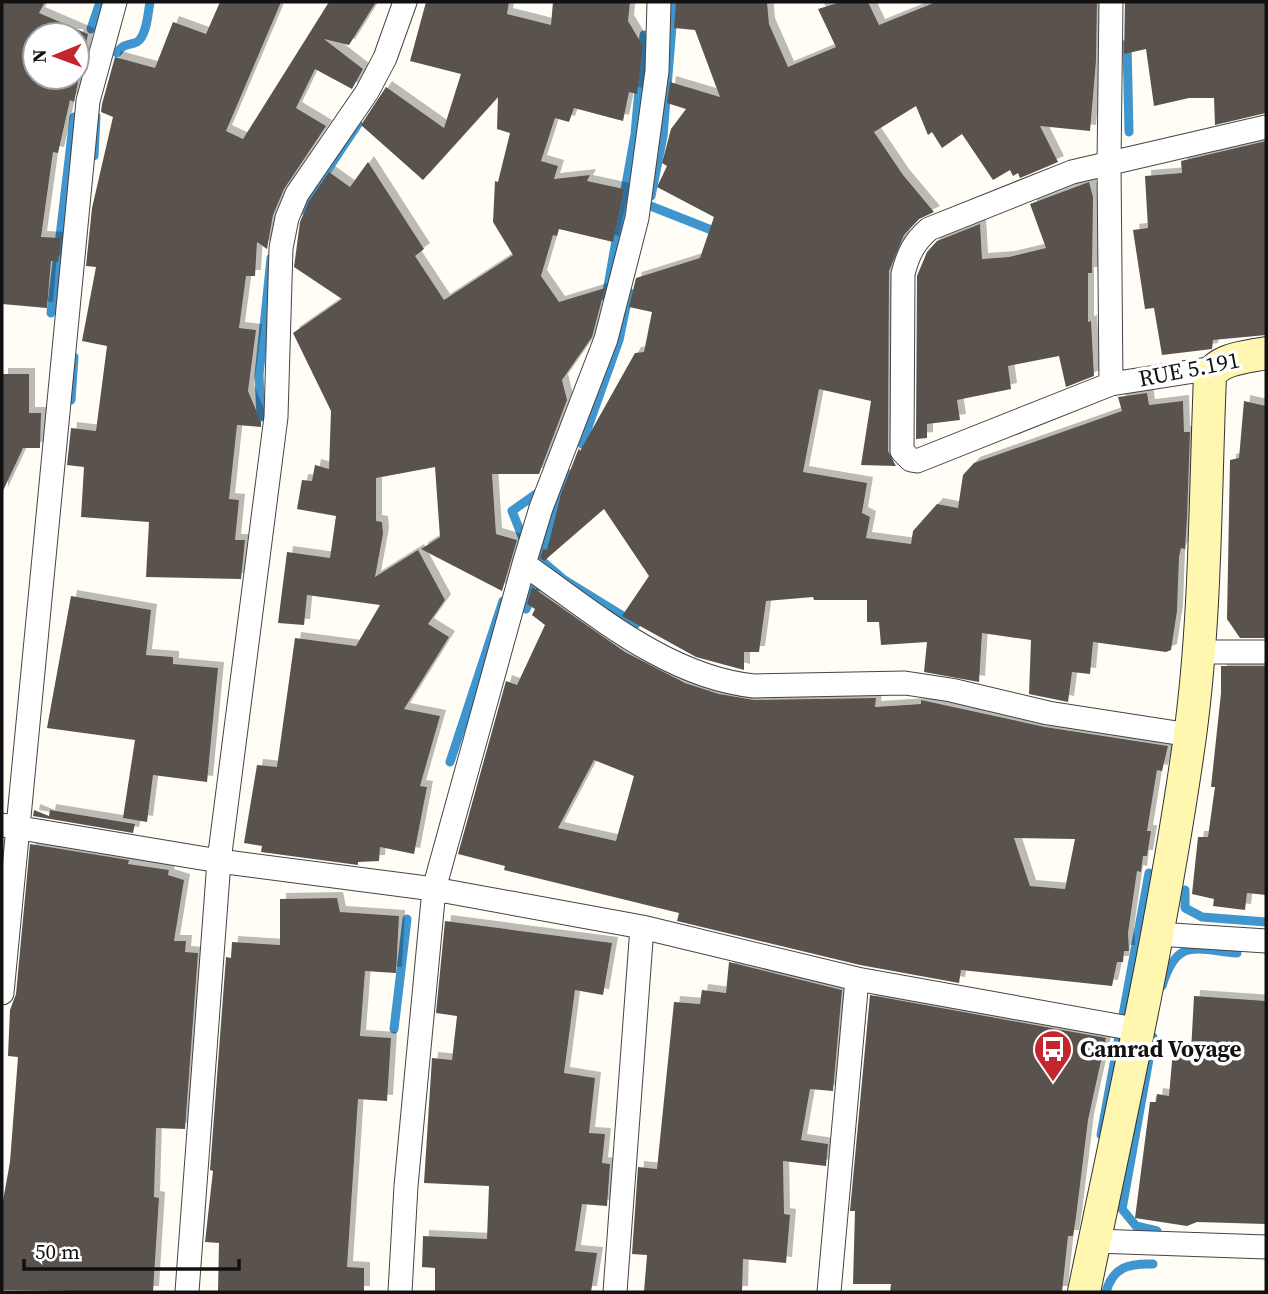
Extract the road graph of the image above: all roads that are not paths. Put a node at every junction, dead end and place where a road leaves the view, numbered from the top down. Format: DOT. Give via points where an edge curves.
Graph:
graph roads {
  1 [pos="115,2"];
  2 [pos="405,2"];
  3 [pos="659,2"];
  4 [pos="1111,2"];
  5 [pos="1266,127"];
  6 [pos="1108,163"];
  7 [pos="1266,353"];
  8 [pos="1214,368"];
  9 [pos="1111,384"];
  10 [pos="524,564"];
  11 [pos="1199,652"];
  12 [pos="1266,652"];
  13 [pos="1190,735"];
  14 [pos="10,827"];
  15 [pos="219,861"];
  16 [pos="434,889"];
  17 [pos="642,927"];
  18 [pos="1157,934"];
  19 [pos="1266,941"];
  20 [pos="857,979"];
  21 [pos="2,993"];
  22 [pos="1140,1030"];
  23 [pos="1095,1241"];
  24 [pos="1266,1247"];
  25 [pos="187,1292"];
  26 [pos="400,1292"];
  27 [pos="615,1292"];
  28 [pos="830,1292"];
  29 [pos="1084,1292"];
  1 -- 14 [label="street" via="88,101"];
  2 -- 15 [label="street" via="367,92 298,194 287,218 278,286 276,417"];
  3 -- 10 [label="street" via="656,83 637,218 606,339"];
  4 -- 6 [label="street"];
  5 -- 6 [label="street"];
  6 -- 9 [label="street"];
  6 -- 9 [label="street, RUE 5.191" via="1040,182 929,229 917,240 903,274 902,451 917,461"];
  7 -- 8 [label="street, RUE 5.191"];
  8 -- 9 [label="street, RUE 5.191"];
  8 -- 11 [label="street" via="1210,376"];
  10 -- 13 [label="street" via="636,641 730,684 905,683 1048,713"];
  10 -- 16 [label="street"];
  11 -- 12 [label="street"];
  11 -- 13 [label="street"];
  13 -- 18 [label="street"];
  14 -- 15 [label="street"];
  14 -- 21 [label="street"];
  15 -- 16 [label="street"];
  15 -- 25 [label="street"];
  16 -- 17 [label="street"];
  16 -- 26 [label="street"];
  17 -- 20 [label="street"];
  17 -- 27 [label="street"];
  18 -- 19 [label="street"];
  18 -- 22 [label="street"];
  20 -- 22 [label="street"];
  20 -- 28 [label="street"];
  22 -- 23 [label="street"];
  23 -- 24 [label="street"];
  23 -- 29 [label="street"];
}
